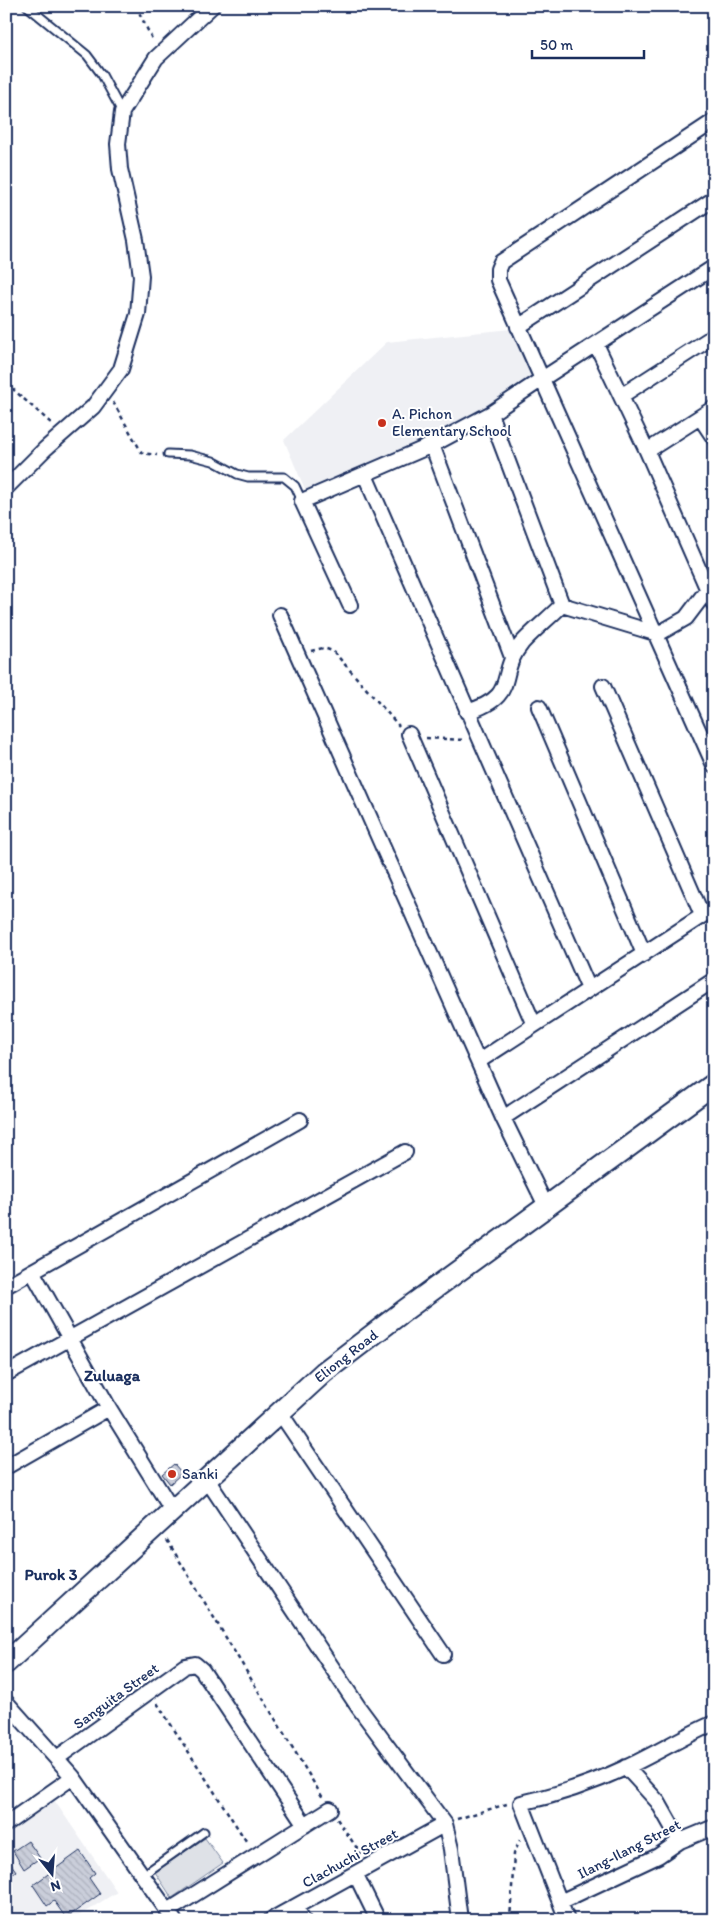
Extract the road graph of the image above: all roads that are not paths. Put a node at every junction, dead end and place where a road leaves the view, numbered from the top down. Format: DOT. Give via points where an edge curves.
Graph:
graph roads {
  1 [pos="27,6"];
  2 [pos="212,6"];
  3 [pos="122,112"];
  4 [pos="714,121"];
  5 [pos="714,199"];
  6 [pos="714,267"];
  7 [pos="518,327"];
  8 [pos="714,336"];
  9 [pos="596,344"];
  10 [pos="542,379"];
  11 [pos="621,396"];
  12 [pos="714,408"];
  13 [pos="490,414"];
  14 [pos="700,417"];
  15 [pos="714,438"];
  16 [pos="432,445"];
  17 [pos="647,451"];
  18 [pos="168,454"];
  19 [pos="365,475"];
  20 [pos="6,488"];
  21 [pos="302,501"];
  22 [pos="710,584"];
  23 [pos="714,604"];
  24 [pos="562,605"];
  25 [pos="350,606"];
  26 [pos="280,615"];
  27 [pos="658,634"];
  28 [pos="512,657"];
  29 [pos="602,686"];
  30 [pos="539,707"];
  31 [pos="467,712"];
  32 [pos="409,734"];
  33 [pos="714,765"];
  34 [pos="708,912"];
  35 [pos="644,954"];
  36 [pos="714,980"];
  37 [pos="589,989"];
  38 [pos="534,1025"];
  39 [pos="479,1061"];
  40 [pos="714,1084"];
  41 [pos="503,1118"];
  42 [pos="300,1120"];
  43 [pos="405,1152"];
  44 [pos="546,1206"];
  45 [pos="32,1271"];
  46 [pos="6,1286"];
  47 [pos="71,1339"];
  48 [pos="6,1374"];
  49 [pos="109,1408"];
  50 [pos="279,1411"];
  51 [pos="6,1467"];
  52 [pos="206,1478"];
  53 [pos="172,1510"];
  54 [pos="443,1654"];
  55 [pos="6,1663"];
  56 [pos="6,1702"];
  57 [pos="714,1723"];
  58 [pos="57,1758"];
  59 [pos="626,1767"];
  60 [pos="73,1778"];
  61 [pos="330,1809"];
  62 [pos="6,1824"];
  63 [pos="445,1824"];
  64 [pos="305,1825"];
  65 [pos="714,1827"];
  66 [pos="204,1832"];
  67 [pos="680,1841"];
  68 [pos="143,1875"];
  69 [pos="356,1875"];
  70 [pos="560,1902"];
  71 [pos="300,1913"];
  72 [pos="172,1915"];
  73 [pos="271,1920"];
  74 [pos="378,1920"];
  75 [pos="460,1920"];
  76 [pos="567,1920"];
  1 -- 3 [label="lane" via="86,55 102,75"];
  2 -- 3 [label="street" via="156,58"];
  3 -- 20 [label="street" via="118,144 141,276 138,314 121,368 106,392"];
  4 -- 7 [label="street" via="501,262 498,280"];
  5 -- 7 [label="street"];
  6 -- 9 [label="street"];
  7 -- 10 [label="street"];
  8 -- 11 [label="street"];
  9 -- 10 [label="street"];
  9 -- 11 [label="street"];
  10 -- 13 [label="street"];
  10 -- 27 [label="street"];
  11 -- 17 [label="street"];
  12 -- 14 [label="street"];
  13 -- 16 [label="street"];
  13 -- 24 [label="street"];
  14 -- 15 [label="street"];
  14 -- 17 [label="street"];
  16 -- 19 [label="street"];
  16 -- 28 [label="street"];
  17 -- 22 [label="street"];
  18 -- 21 [label="lane" via="213,461 248,477 284,477 295,486"];
  19 -- 21 [label="street"];
  19 -- 31 [label="street"];
  21 -- 25 [label="street"];
  22 -- 23 [label="street"];
  22 -- 27 [label="street" via="686,618"];
  24 -- 27 [label="street"];
  24 -- 28 [label="street"];
  26 -- 39 [label="street"];
  27 -- 33 [label="street"];
  28 -- 31 [label="street" via="497,699 483,708"];
  29 -- 34 [label="street"];
  30 -- 35 [label="street"];
  31 -- 37 [label="street"];
  32 -- 38 [label="street"];
  34 -- 35 [label="street"];
  35 -- 37 [label="street"];
  36 -- 41 [label="street"];
  37 -- 38 [label="street"];
  38 -- 39 [label="street"];
  39 -- 41 [label="street"];
  40 -- 44 [label="main road, Eliong Road"];
  41 -- 44 [label="street"];
  42 -- 45 [label="street"];
  43 -- 47 [label="street"];
  44 -- 50 [label="main road, Eliong Road" via="324,1372"];
  45 -- 46 [label="street"];
  45 -- 47 [label="street"];
  47 -- 48 [label="street"];
  47 -- 49 [label="street"];
  49 -- 51 [label="street"];
  49 -- 53 [label="street"];
  50 -- 52 [label="main road, Eliong Road"];
  50 -- 54 [label="street"];
  52 -- 53 [label="main road, Eliong Road"];
  52 -- 63 [label="street" via="359,1708"];
  53 -- 55 [label="main road, Eliong Road"];
  56 -- 58 [label="street"];
  57 -- 59 [label="street"];
  58 -- 60 [label="street"];
  58 -- 64 [label="street, Sanguita Street" via="185,1666 195,1664"];
  59 -- 67 [label="street" via="658,1802"];
  59 -- 70 [label="street" via="552,1796 521,1803"];
  60 -- 62 [label="street"];
  60 -- 68 [label="street"];
  61 -- 64 [label="street"];
  63 -- 69 [label="street, Clachuchi Street"];
  63 -- 75 [label="street"];
  64 -- 72 [label="street"];
  65 -- 67 [label="street, Ilang-Ilang Street"];
  66 -- 68 [label="lane"];
  67 -- 70 [label="street, Ilang-Ilang Street" via="658,1856"];
  68 -- 72 [label="street"];
  69 -- 71 [label="street, Clachuchi Street"];
  69 -- 74 [label="street"];
  70 -- 76 [label="street"];
  71 -- 73 [label="street, Clachuchi Street"];
}
